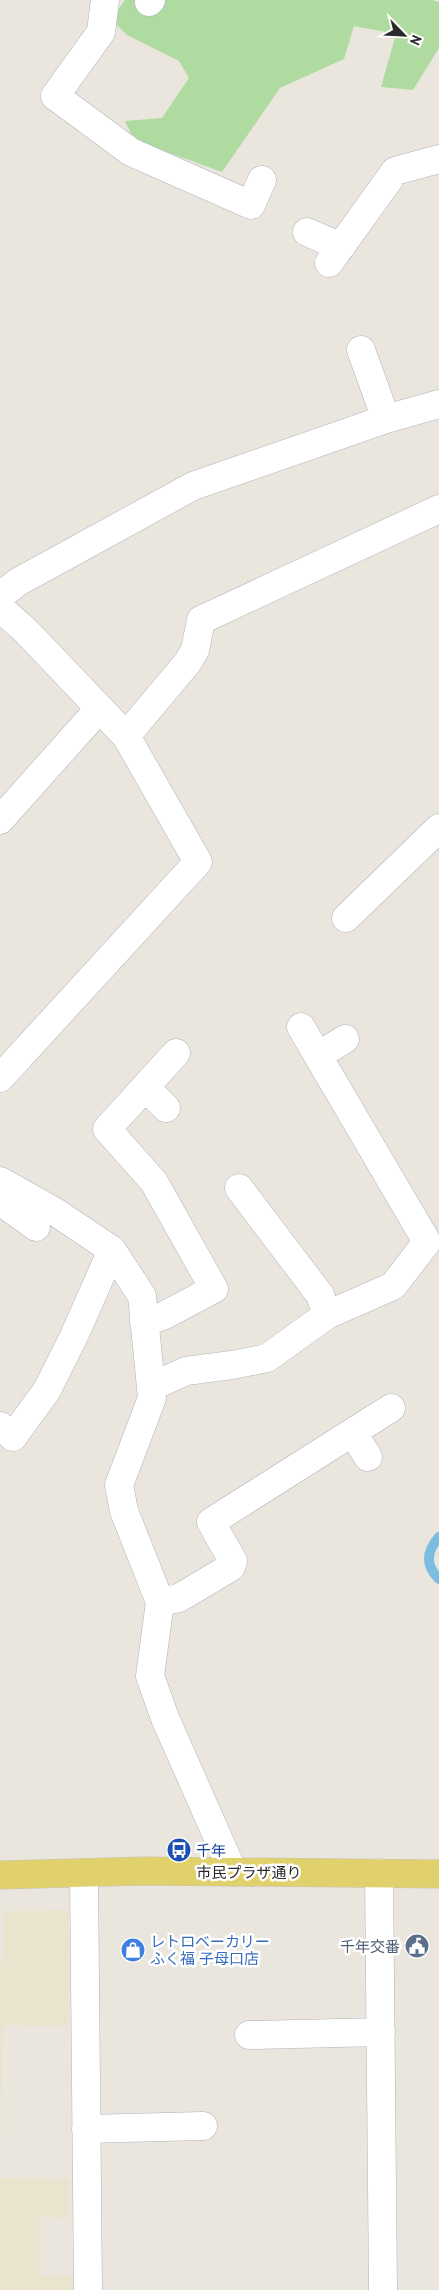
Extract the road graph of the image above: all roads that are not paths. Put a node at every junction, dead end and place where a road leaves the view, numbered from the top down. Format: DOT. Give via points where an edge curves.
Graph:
graph roads {
  1 [pos="105,0"];
  2 [pos="439,159"];
  3 [pos="262,180"];
  4 [pos="308,232"];
  5 [pos="361,350"];
  6 [pos="439,404"];
  7 [pos="386,419"];
  8 [pos="439,509"];
  9 [pos="0,596"];
  10 [pos="0,608"];
  11 [pos="99,709"];
  12 [pos="126,736"];
  13 [pos="0,820"];
  14 [pos="439,828"];
  15 [pos="346,918"];
  16 [pos="301,1027"];
  17 [pos="345,1039"];
  18 [pos="176,1054"];
  19 [pos="318,1056"];
  20 [pos="0,1078"];
  21 [pos="146,1088"];
  22 [pos="166,1108"];
  23 [pos="0,1181"];
  24 [pos="239,1188"];
  25 [pos="0,1201"];
  26 [pos="36,1227"];
  27 [pos="112,1250"];
  28 [pos="327,1315"];
  29 [pos="144,1322"];
  30 [pos="150,1387"];
  31 [pos="392,1408"];
  32 [pos="0,1426"];
  33 [pos="353,1432"];
  34 [pos="368,1457"];
  35 [pos="160,1602"];
  36 [pos="233,1872"];
  37 [pos="379,1873"];
  38 [pos="84,1874"];
  39 [pos="439,1874"];
  40 [pos="0,1875"];
  41 [pos="381,2032"];
  42 [pos="249,2035"];
  43 [pos="203,2126"];
  44 [pos="86,2129"];
  45 [pos="88,2290"];
  46 [pos="383,2290"];
  1 -- 3 [label="street" via="101,32 55,96 132,152 251,205"];
  2 -- 4 [label="street" via="395,171 335,255"];
  5 -- 7 [label="street"];
  6 -- 7 [label="street"];
  7 -- 9 [label="street" via="193,486 18,582"];
  8 -- 12 [label="street" via="201,620 195,650 188,662"];
  10 -- 11 [label="street"];
  11 -- 12 [label="street"];
  11 -- 13 [label="street"];
  12 -- 20 [label="street" via="198,862"];
  14 -- 15 [label="street"];
  16 -- 19 [label="street"];
  17 -- 19 [label="street"];
  18 -- 21 [label="street"];
  19 -- 28 [label="street" via="427,1242 393,1286"];
  21 -- 22 [label="street"];
  21 -- 29 [label="street" via="107,1128 154,1182 214,1289 163,1316"];
  23 -- 27 [label="street" via="57,1213"];
  24 -- 28 [label="street" via="320,1295"];
  25 -- 26 [label="street"];
  27 -- 29 [label="street" via="142,1296"];
  27 -- 32 [label="street" via="47,1390 13,1437"];
  28 -- 30 [label="street" via="267,1358 186,1371"];
  29 -- 30 [label="street"];
  30 -- 35 [label="street" via="152,1398 119,1485 124,1511"];
  31 -- 33 [label="street"];
  33 -- 34 [label="street"];
  33 -- 35 [label="street" via="211,1522 233,1561 231,1567 179,1598"];
  35 -- 36 [label="street" via="150,1676 165,1718"];
  36 -- 37 [label="main road, 市民プラザ通り"];
  36 -- 38 [label="main road, 市民プラザ通り"];
  37 -- 39 [label="main road, 市民プラザ通り"];
  37 -- 41 [label="street"];
  38 -- 40 [label="main road, 市民プラザ通り"];
  38 -- 44 [label="street"];
  41 -- 42 [label="street"];
  41 -- 46 [label="street"];
  43 -- 44 [label="street"];
  44 -- 45 [label="street"];
}
